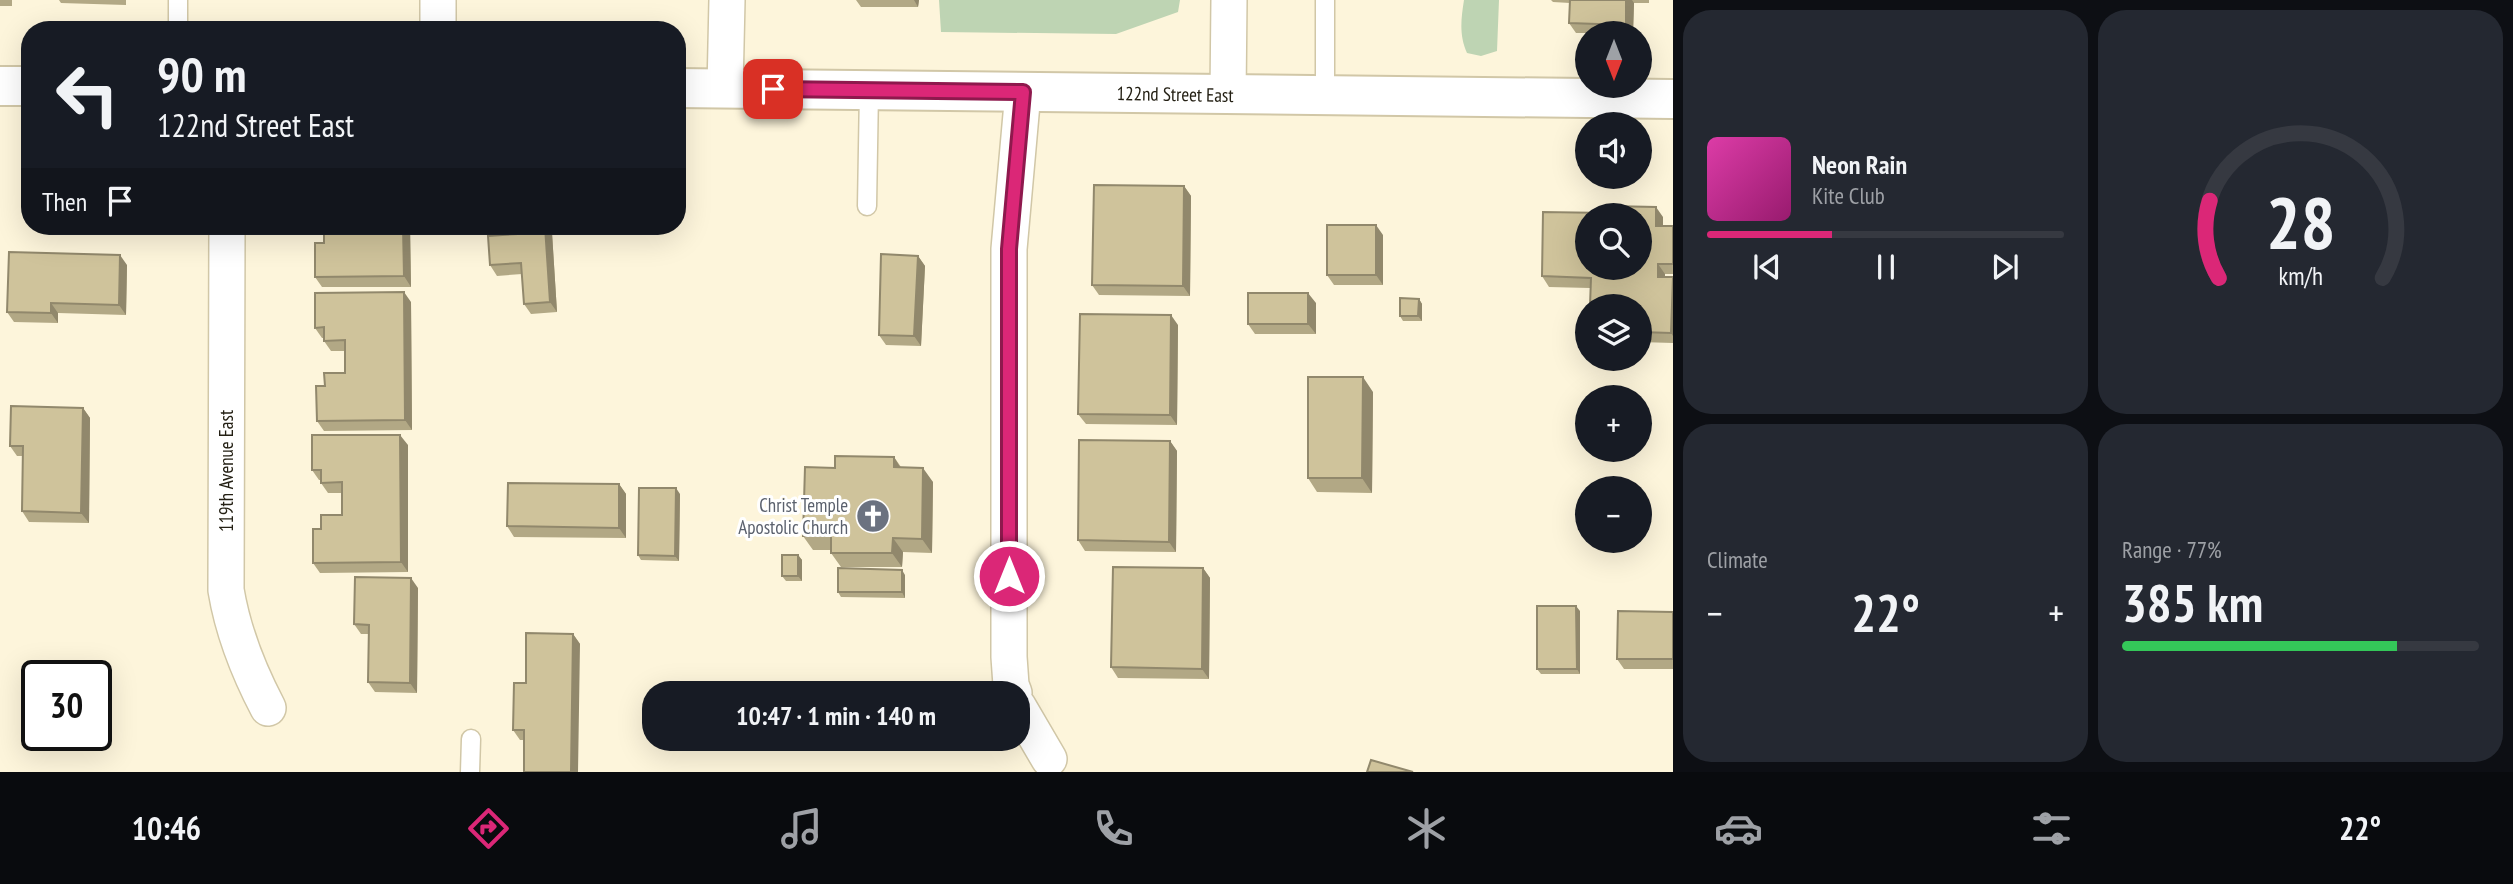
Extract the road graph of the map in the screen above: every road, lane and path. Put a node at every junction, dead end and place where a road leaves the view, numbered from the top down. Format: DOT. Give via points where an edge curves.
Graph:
graph roads {
  1 [pos="178,0"];
  2 [pos="439,0"];
  3 [pos="727,0"];
  4 [pos="1229,0"];
  5 [pos="1325,0"];
  6 [pos="178,21"];
  7 [pos="438,21"];
  8 [pos="0,86"];
  9 [pos="21,86"];
  10 [pos="686,88"];
  11 [pos="725,89"];
  12 [pos="869,90"];
  13 [pos="1023,92"];
  14 [pos="1228,95"];
  15 [pos="1325,96"];
  16 [pos="1673,99"];
  17 [pos="867,206"];
  18 [pos="227,235"];
  19 [pos="1012,681"];
  20 [pos="268,708"];
  21 [pos="1030,726"];
  22 [pos="471,739"];
  23 [pos="1049,759"];
  24 [pos="470,772"];
  1 -- 6 [label="lane"];
  2 -- 7 [label="street"];
  3 -- 11 [label="street"];
  4 -- 14 [label="street"];
  5 -- 15 [label="lane"];
  8 -- 9 [label="street"];
  10 -- 11 [label="street, 122nd Street East"];
  11 -- 12 [label="street, 122nd Street East"];
  12 -- 13 [label="street, 122nd Street East"];
  12 -- 17 [label="lane"];
  13 -- 14 [label="street, 122nd Street East"];
  13 -- 19 [label="street" via="1009,249"];
  14 -- 15 [label="street, 122nd Street East"];
  15 -- 16 [label="street, 122nd Street East"];
  18 -- 20 [label="street, 119th Avenue East" via="226,590 231,620"];
  21 -- 23 [label="street"];
  22 -- 24 [label="lane"];
}
